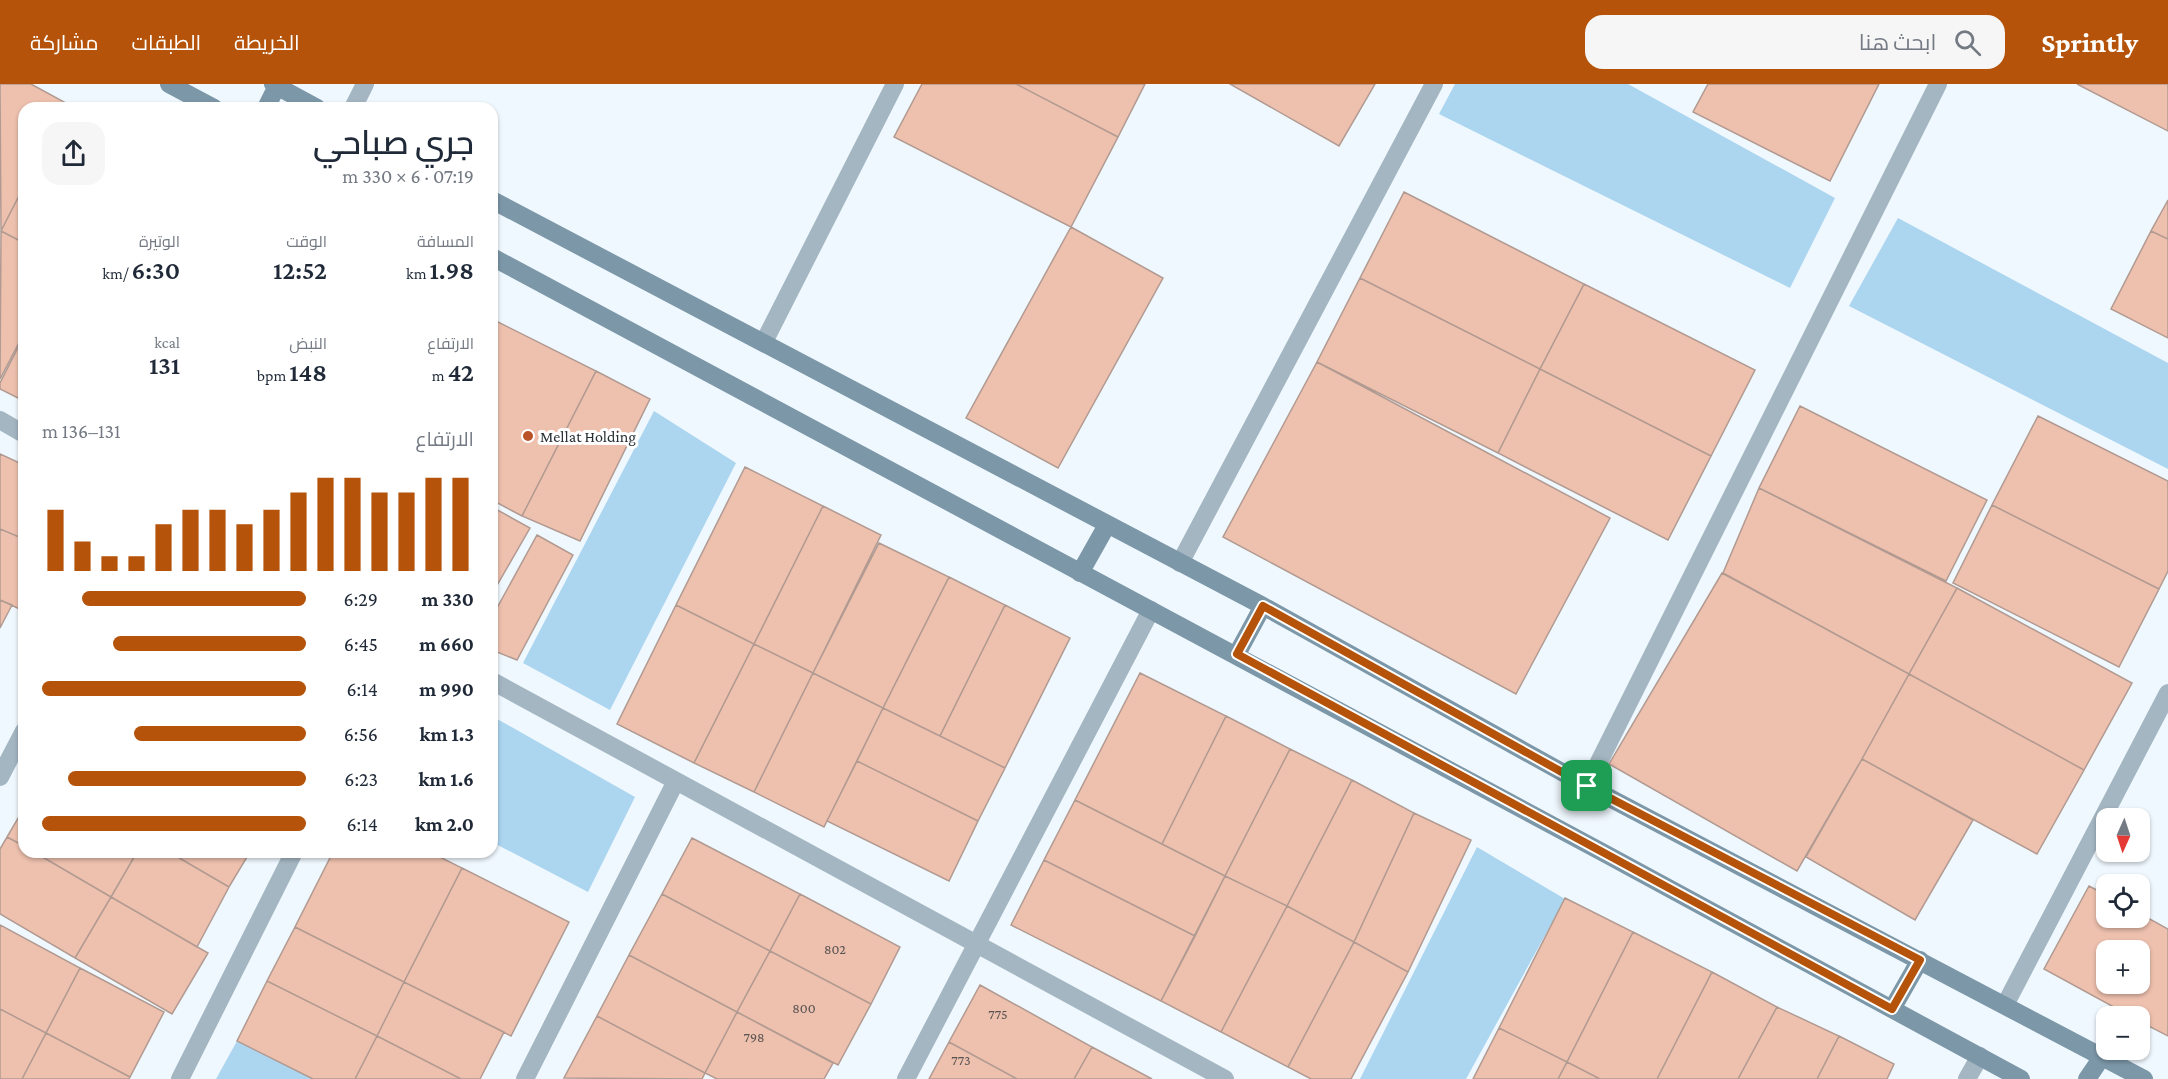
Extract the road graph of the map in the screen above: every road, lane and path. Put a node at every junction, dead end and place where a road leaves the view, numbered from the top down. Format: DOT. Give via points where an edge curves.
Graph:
graph roads {
  1 [pos="169,84"];
  2 [pos="365,84"];
  3 [pos="896,84"];
  4 [pos="1434,84"];
  5 [pos="1938,84"];
  6 [pos="275,85"];
  7 [pos="203,102"];
  8 [pos="268,102"];
  9 [pos="306,102"];
  10 [pos="356,102"];
  11 [pos="498,203"];
  12 [pos="498,259"];
  13 [pos="764,342"];
  14 [pos="0,420"];
  15 [pos="18,430"];
  16 [pos="1107,525"];
  17 [pos="1180,563"];
  18 [pos="1080,573"];
  19 [pos="1263,606"];
  20 [pos="1151,610"];
  21 [pos="1237,654"];
  22 [pos="498,684"];
  23 [pos="2168,693"];
  24 [pos="18,742"];
  25 [pos="0,777"];
  26 [pos="676,781"];
  27 [pos="1587,786"];
  28 [pos="291,858"];
  29 [pos="977,945"];
  30 [pos="1920,960"];
  31 [pos="2005,1005"];
  32 [pos="1892,1009"];
  33 [pos="2096,1054"];
  34 [pos="1980,1056"];
  35 [pos="2100,1060"];
  36 [pos="2108,1060"];
  37 [pos="180,1079"];
  38 [pos="525,1079"];
  39 [pos="906,1079"];
  40 [pos="1225,1079"];
  41 [pos="1967,1079"];
  42 [pos="2021,1079"];
  43 [pos="2087,1079"];
  44 [pos="2144,1079"];
  1 -- 7 [label="street"];
  2 -- 10 [label="street"];
  3 -- 13 [label="street"];
  4 -- 17 [label="street"];
  5 -- 27 [label="street"];
  6 -- 8 [label="street"];
  6 -- 9 [label="street"];
  11 -- 13 [label="street"];
  12 -- 18 [label="street"];
  13 -- 16 [label="street"];
  14 -- 15 [label="street"];
  16 -- 17 [label="street"];
  16 -- 18 [label="street"];
  17 -- 19 [label="street"];
  18 -- 20 [label="street"];
  19 -- 21 [label="street"];
  19 -- 27 [label="street"];
  20 -- 21 [label="street"];
  20 -- 29 [label="street"];
  21 -- 32 [label="street"];
  22 -- 26 [label="street"];
  23 -- 31 [label="street"];
  24 -- 25 [label="street"];
  26 -- 29 [label="street"];
  26 -- 38 [label="street"];
  27 -- 30 [label="street"];
  28 -- 37 [label="street"];
  29 -- 39 [label="street"];
  29 -- 40 [label="street"];
  30 -- 31 [label="street"];
  30 -- 32 [label="street"];
  31 -- 33 [label="street"];
  32 -- 34 [label="street"];
  34 -- 41 [label="street"];
  34 -- 42 [label="street"];
  35 -- 43 [label="street"];
  36 -- 44 [label="street"];
}
